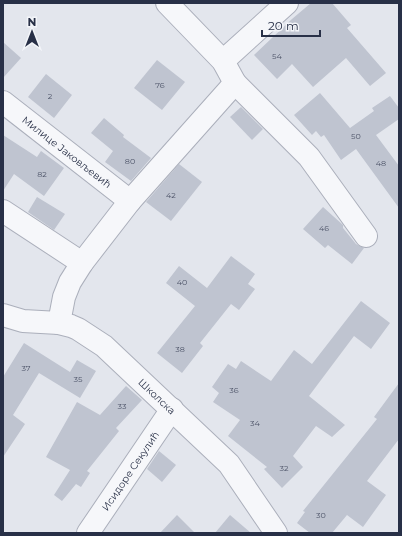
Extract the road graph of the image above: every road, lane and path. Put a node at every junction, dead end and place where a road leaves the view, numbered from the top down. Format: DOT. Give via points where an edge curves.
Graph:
graph roads {
  1 [pos="287,3"];
  2 [pos="171,4"];
  3 [pos="223,61"];
  4 [pos="235,83"];
  5 [pos="3,102"];
  6 [pos="130,201"];
  7 [pos="3,210"];
  8 [pos="366,236"];
  9 [pos="82,263"];
  10 [pos="3,315"];
  11 [pos="58,323"];
  12 [pos="172,409"];
  13 [pos="88,533"];
  14 [pos="276,533"];
  1 -- 3 [label="street"];
  2 -- 3 [label="street"];
  3 -- 4 [label="street"];
  4 -- 6 [label="street"];
  4 -- 8 [label="street" via="309,157"];
  5 -- 6 [label="street, Милице Јаковљевић"];
  6 -- 9 [label="street"];
  7 -- 9 [label="street"];
  9 -- 11 [label="street" via="70,282"];
  10 -- 11 [label="street, Школска" via="23,321"];
  11 -- 12 [label="street, Школска" via="78,329 104,346"];
  12 -- 13 [label="street, Исидоре Секулић"];
  12 -- 14 [label="street, Школска" via="229,464"];
}
